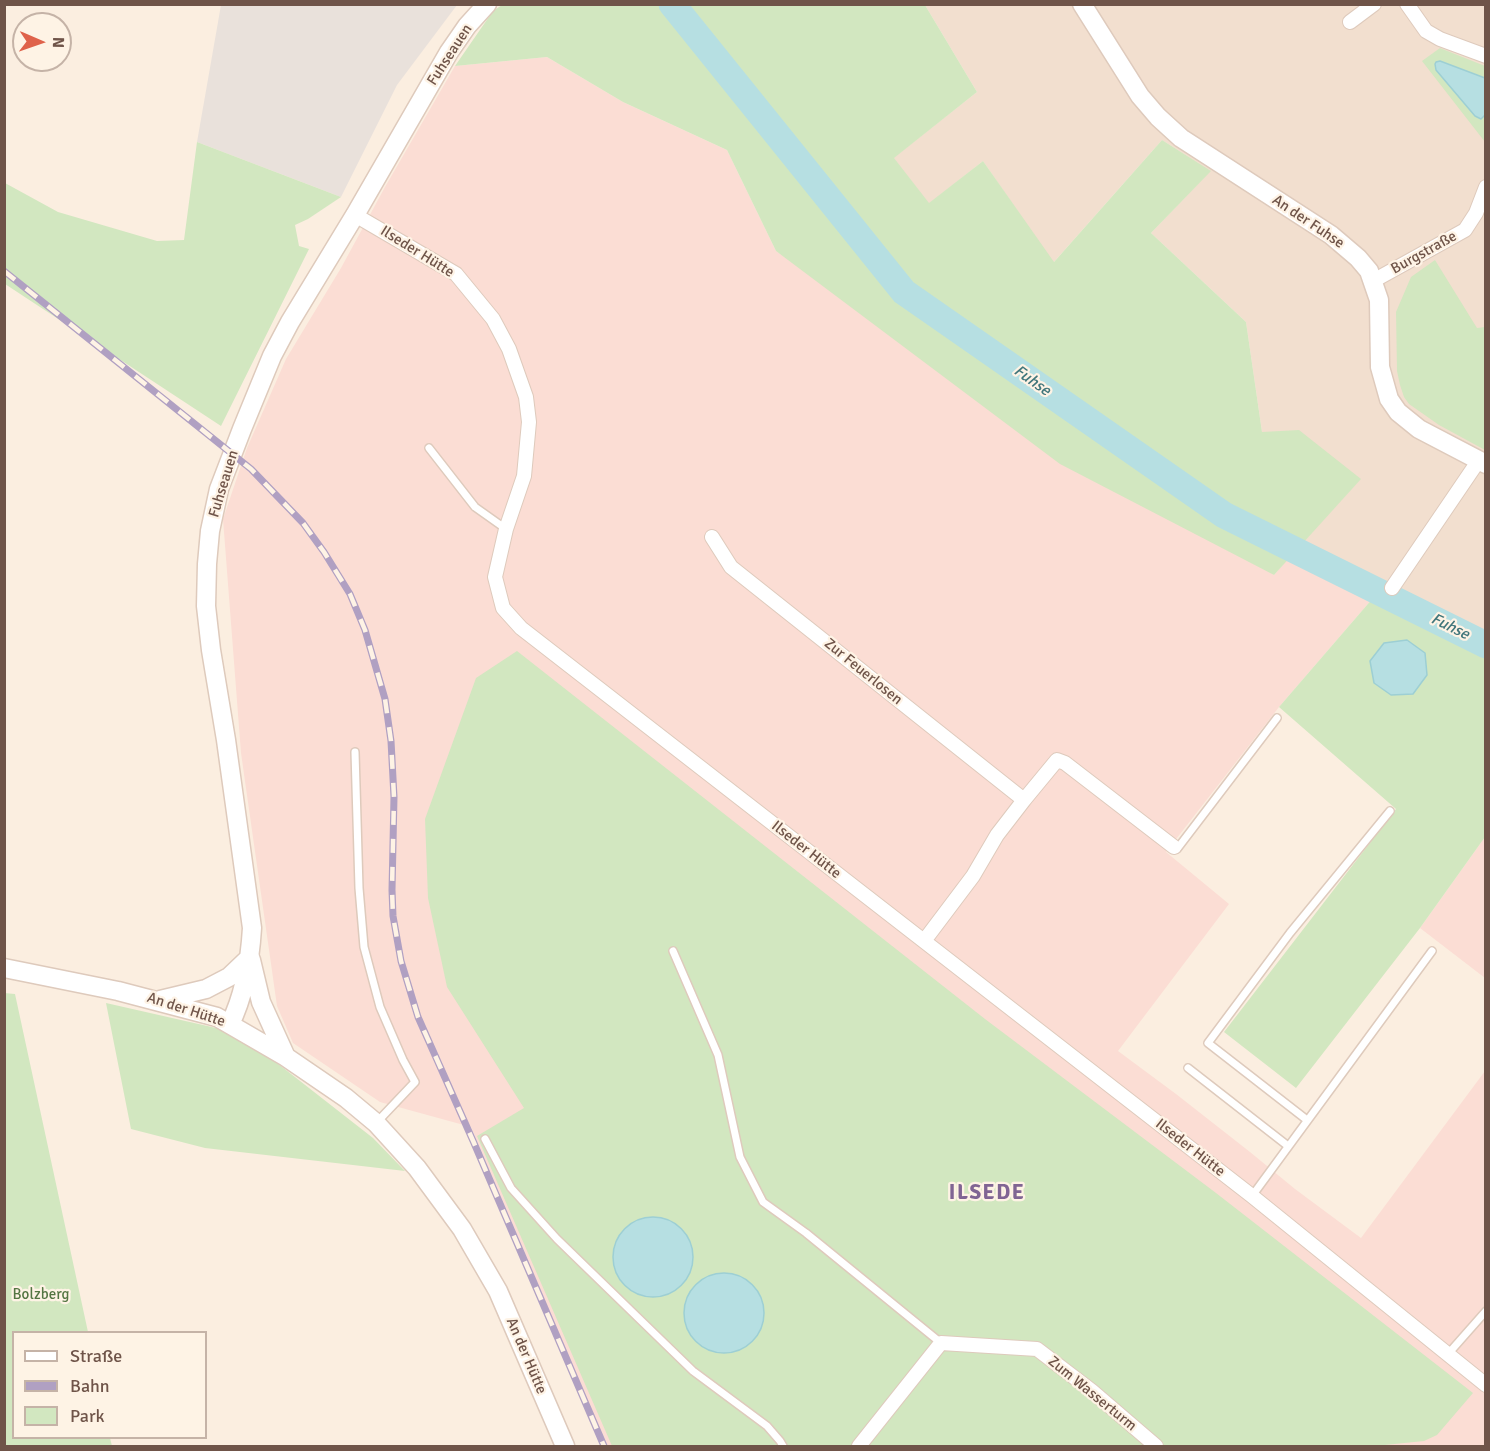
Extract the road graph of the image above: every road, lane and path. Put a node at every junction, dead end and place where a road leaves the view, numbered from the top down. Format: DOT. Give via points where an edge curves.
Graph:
graph roads {
  1 [pos="487,4"];
  2 [pos="1082,4"];
  3 [pos="1374,4"];
  4 [pos="1407,4"];
  5 [pos="1350,22"];
  6 [pos="1485,56"];
  7 [pos="1485,188"];
  8 [pos="355,214"];
  9 [pos="1373,281"];
  10 [pos="429,448"];
  11 [pos="1482,462"];
  12 [pos="506,529"];
  13 [pos="712,537"];
  14 [pos="1392,588"];
  15 [pos="1277,718"];
  16 [pos="355,752"];
  17 [pos="1024,800"];
  18 [pos="1390,812"];
  19 [pos="1174,847"];
  20 [pos="924,941"];
  21 [pos="673,951"];
  22 [pos="1432,951"];
  23 [pos="250,957"];
  24 [pos="4,968"];
  25 [pos="158,1000"];
  26 [pos="230,1024"];
  27 [pos="286,1057"];
  28 [pos="1188,1068"];
  29 [pos="1307,1120"];
  30 [pos="376,1123"];
  31 [pos="485,1139"];
  32 [pos="1288,1146"];
  33 [pos="1252,1196"];
  34 [pos="1485,1311"];
  35 [pos="941,1343"];
  36 [pos="1448,1355"];
  37 [pos="1485,1385"];
  38 [pos="564,1446"];
  39 [pos="783,1446"];
  40 [pos="859,1446"];
  41 [pos="1156,1446"];
  1 -- 8 [label="street, Fuhseauen" via="449,52"];
  2 -- 9 [label="street, An der Fuhse" via="1140,96 1158,117 1181,138 1331,235 1358,258"];
  3 -- 5 [label="street"];
  4 -- 6 [label="street" via="1426,31"];
  7 -- 9 [label="street, Burgstraße" via="1465,230"];
  8 -- 12 [label="street, Ilseder Hütte" via="456,274 509,349 526,397 529,422 524,476"];
  8 -- 23 [label="street, Fuhseauen" via="272,356 219,489 210,531 206,606 252,928"];
  9 -- 11 [label="street, An der Fuhse" via="1379,300 1380,367 1389,399 1419,429"];
  10 -- 12 [label="lane" via="475,507"];
  11 -- 14 [label="street, An der Fuhse"];
  12 -- 20 [label="street, Ilseder Hütte" via="495,577 503,608 521,628"];
  13 -- 17 [label="street, Zur Feuerlosen" via="731,567"];
  15 -- 19 [label="lane" via="1177,849"];
  16 -- 30 [label="lane" via="364,948 380,1007 415,1082"];
  17 -- 19 [label="street" via="1057,760"];
  17 -- 20 [label="street"];
  18 -- 29 [label="lane" via="1290,933 1208,1043"];
  20 -- 33 [label="street, Ilseder Hütte"];
  21 -- 35 [label="lane" via="718,1055 740,1157 763,1202"];
  22 -- 29 [label="lane"];
  23 -- 25 [label="street" via="229,977 206,989"];
  23 -- 26 [label="street, Fuhseauen"];
  23 -- 27 [label="street" via="261,1002"];
  24 -- 25 [label="street, An der Hütte"];
  25 -- 26 [label="street, An der Hütte"];
  26 -- 27 [label="street, An der Hütte"];
  27 -- 30 [label="street, An der Hütte"];
  28 -- 32 [label="lane"];
  29 -- 32 [label="lane"];
  30 -- 38 [label="street, An der Hütte" via="417,1168 462,1229 498,1291"];
  31 -- 39 [label="lane" via="511,1188 557,1239 693,1371 766,1426"];
  32 -- 33 [label="lane"];
  33 -- 36 [label="street, Ilseder Hütte"];
  34 -- 36 [label="lane"];
  35 -- 40 [label="street"];
  35 -- 41 [label="street, Zum Wasserturm" via="1037,1349"];
  36 -- 37 [label="street, Ilseder Hütte"];
}
